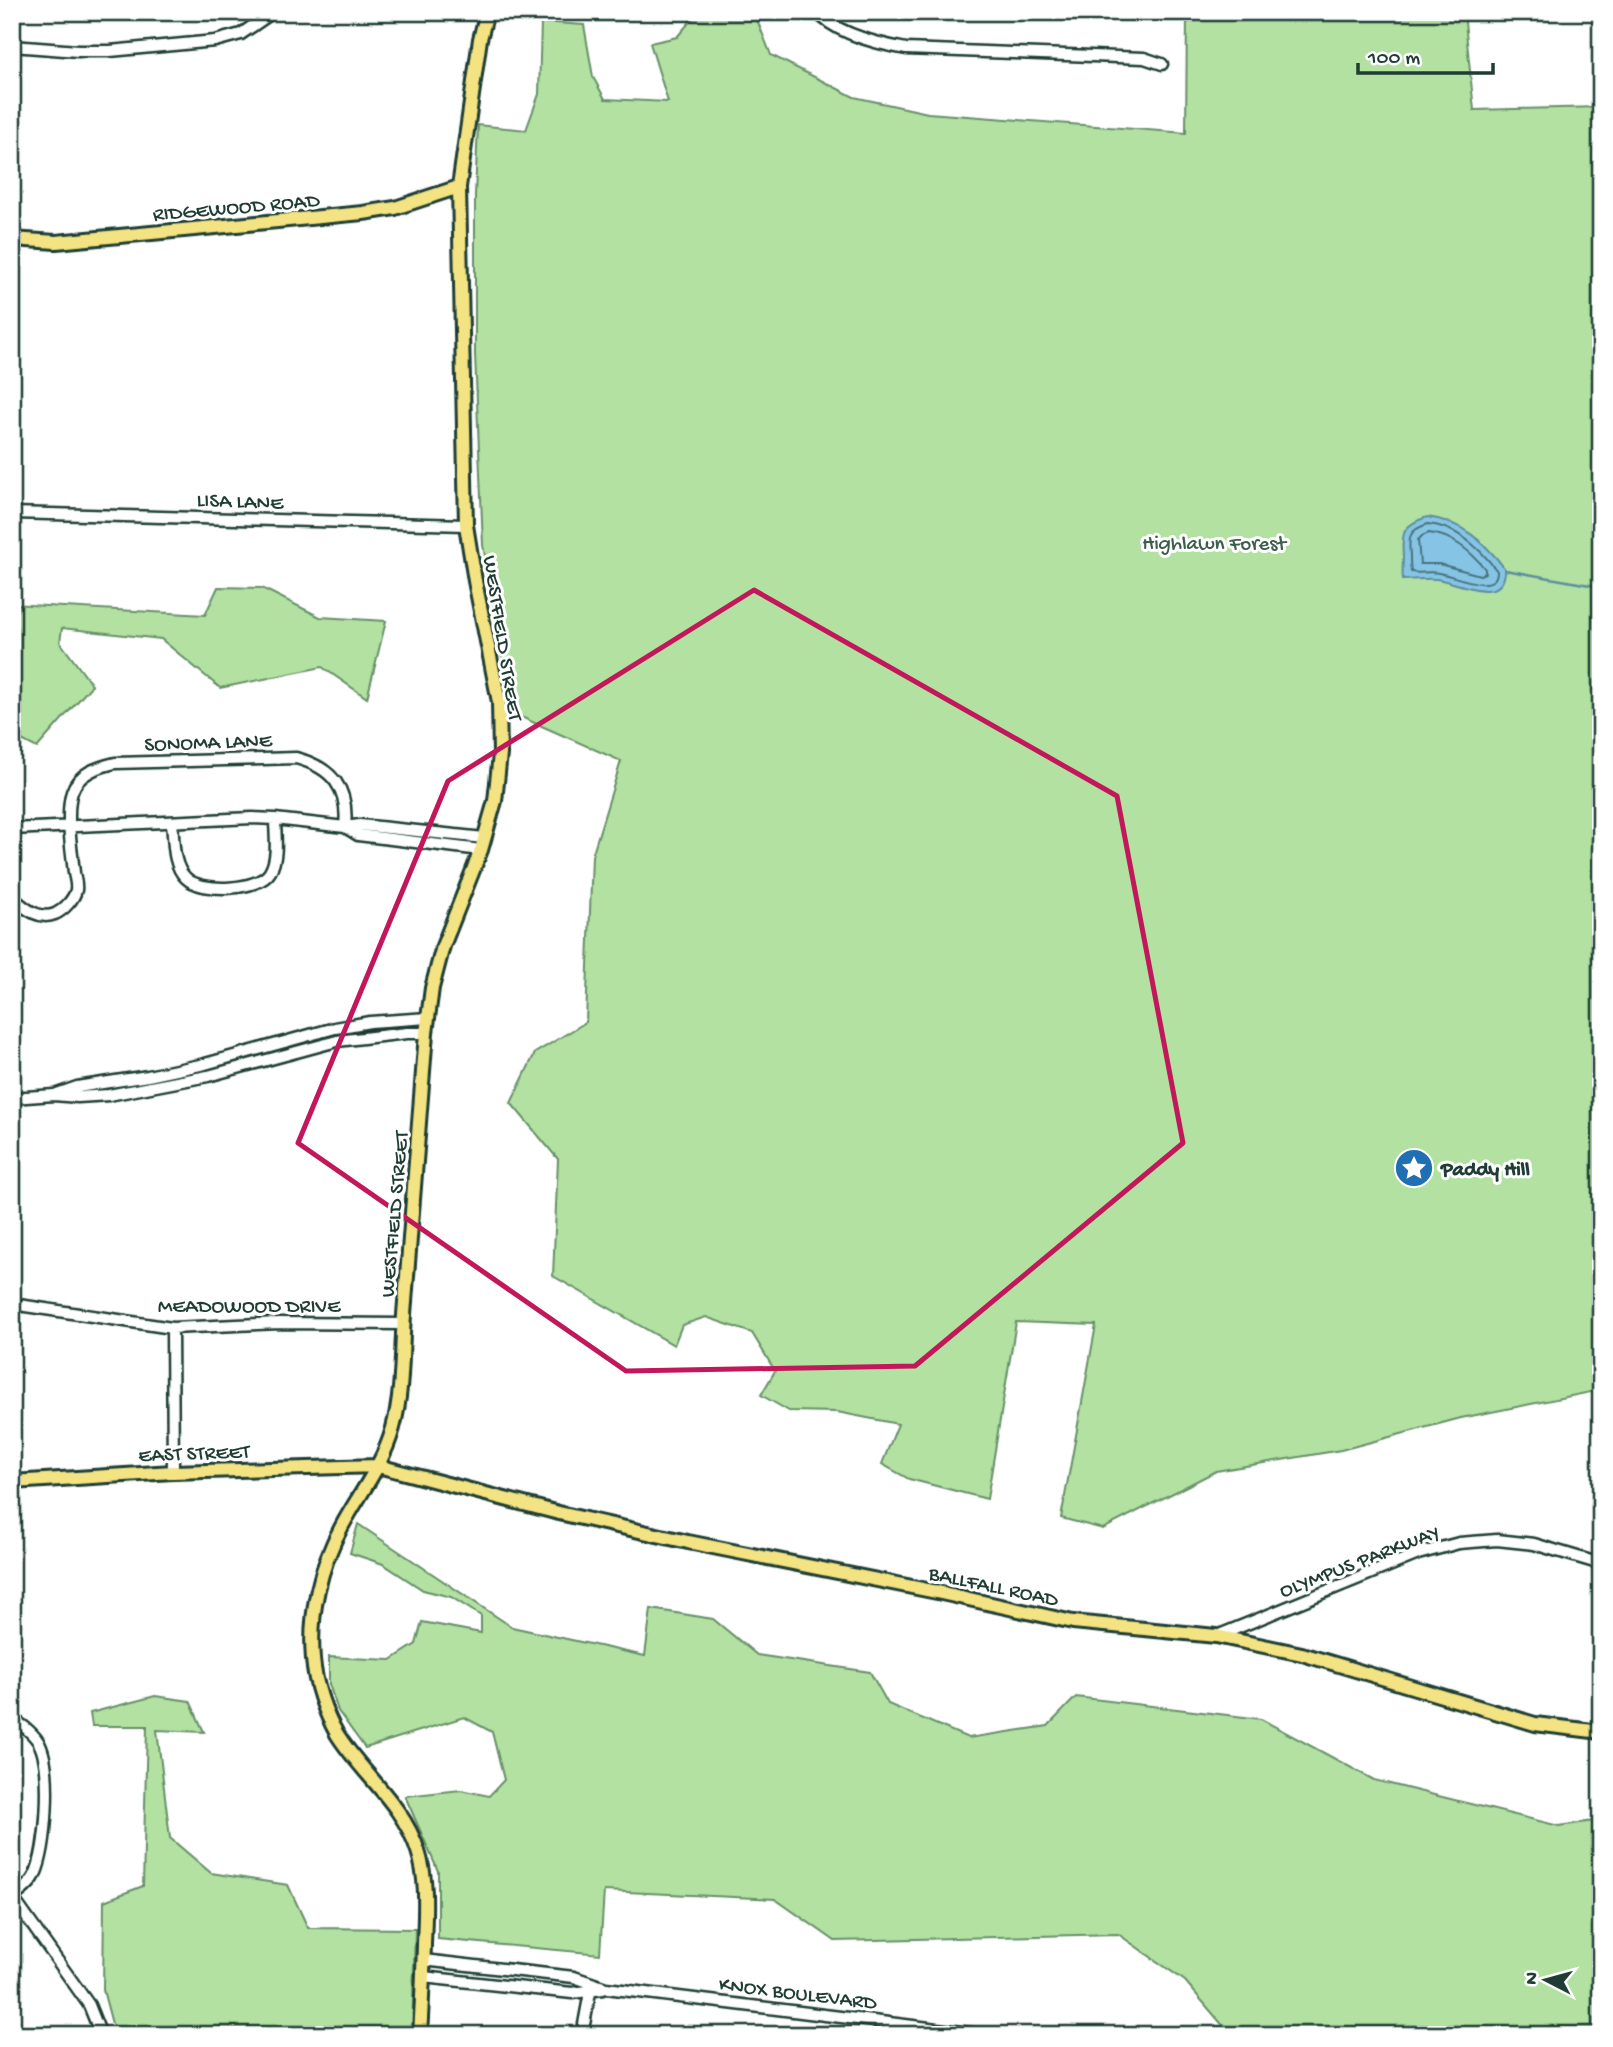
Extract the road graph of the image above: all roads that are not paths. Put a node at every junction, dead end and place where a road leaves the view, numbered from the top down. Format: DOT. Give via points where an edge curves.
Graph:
graph roads {
  1 [pos="273,12"];
  2 [pos="487,12"];
  3 [pos="817,12"];
  4 [pos="12,46"];
  5 [pos="1162,64"];
  6 [pos="459,187"];
  7 [pos="12,239"];
  8 [pos="12,513"];
  9 [pos="466,525"];
  10 [pos="275,819"];
  11 [pos="172,822"];
  12 [pos="71,827"];
  13 [pos="345,827"];
  14 [pos="12,829"];
  15 [pos="483,844"];
  16 [pos="12,897"];
  17 [pos="428,1018"];
  18 [pos="335,1028"];
  19 [pos="426,1034"];
  20 [pos="337,1041"];
  21 [pos="205,1064"];
  22 [pos="208,1076"];
  23 [pos="54,1095"];
  24 [pos="12,1097"];
  25 [pos="12,1304"];
  26 [pos="403,1324"];
  27 [pos="172,1328"];
  28 [pos="378,1466"];
  29 [pos="173,1472"];
  30 [pos="12,1482"];
  31 [pos="1601,1564"];
  32 [pos="1216,1636"];
  33 [pos="12,1720"];
  34 [pos="1601,1732"];
  35 [pos="13,1898"];
  36 [pos="423,1960"];
  37 [pos="423,1977"];
  38 [pos="591,1987"];
  39 [pos="101,2035"];
  40 [pos="420,2035"];
  41 [pos="582,2035"];
  42 [pos="986,2035"];
  1 -- 4 [label="street" via="241,34 215,41 110,51"];
  2 -- 6 [label="main road, WESTFIELD STREET"];
  3 -- 5 [label="street" via="840,29 877,44 906,49 1144,58"];
  6 -- 7 [label="main road, RIDGEWOOD ROAD" via="395,208 363,213 56,242"];
  6 -- 9 [label="main road, WESTFIELD STREET"];
  8 -- 9 [label="street, LISA LANE"];
  9 -- 15 [label="main road, WESTFIELD STREET" via="499,702 499,766"];
  10 -- 11 [label="street"];
  10 -- 11 [label="street" via="273,865 269,875 249,886 198,886 187,880 176,862"];
  10 -- 13 [label="street"];
  11 -- 12 [label="street"];
  12 -- 13 [label="street, SONOMA LANE" via="72,791 88,772 101,766 278,757 312,762 329,775 347,808"];
  12 -- 14 [label="street"];
  12 -- 16 [label="street, SONOMA LANE" via="76,890 68,905 40,916"];
  13 -- 15 [label="street" via="358,835"];
  15 -- 17 [label="main road, WESTFIELD STREET" via="443,946"];
  17 -- 18 [label="street"];
  17 -- 19 [label="main road, WESTFIELD STREET"];
  18 -- 20 [label="street"];
  18 -- 21 [label="street"];
  19 -- 20 [label="street"];
  19 -- 26 [label="main road, WESTFIELD STREET"];
  20 -- 22 [label="street"];
  21 -- 22 [label="street"];
  21 -- 23 [label="street"];
  22 -- 23 [label="street" via="109,1095"];
  23 -- 24 [label="street"];
  25 -- 27 [label="street, MEADOWOOD DRIVE"];
  26 -- 27 [label="street, MEADOWOOD DRIVE"];
  26 -- 28 [label="main road, WESTFIELD STREET" via="397,1408"];
  27 -- 29 [label="street"];
  28 -- 29 [label="main road, EAST STREET"];
  28 -- 32 [label="main road, BALLFALL ROAD" via="611,1524 1073,1622"];
  28 -- 36 [label="main road, WESTFIELD STREET" via="328,1556 312,1627 313,1661 321,1697 337,1733 394,1805 418,1850 426,1896"];
  29 -- 30 [label="main road, EAST STREET"];
  31 -- 32 [label="street, OLYMPUS PARKWAY" via="1534,1544 1497,1540 1459,1544 1418,1554"];
  32 -- 34 [label="main road, BALLFALL ROAD" via="1302,1654 1535,1724"];
  33 -- 35 [label="street" via="40,1743 47,1770 43,1851 34,1878"];
  35 -- 39 [label="street" via="89,2005"];
  36 -- 37 [label="main road, WESTFIELD STREET"];
  36 -- 38 [label="street, KNOX BOULEVARD" via="574,1977"];
  37 -- 38 [label="street, KNOX BOULEVARD" via="572,1993"];
  37 -- 40 [label="main road, WESTFIELD STREET"];
  38 -- 41 [label="street"];
  38 -- 42 [label="street, KNOX BOULEVARD"];
}
